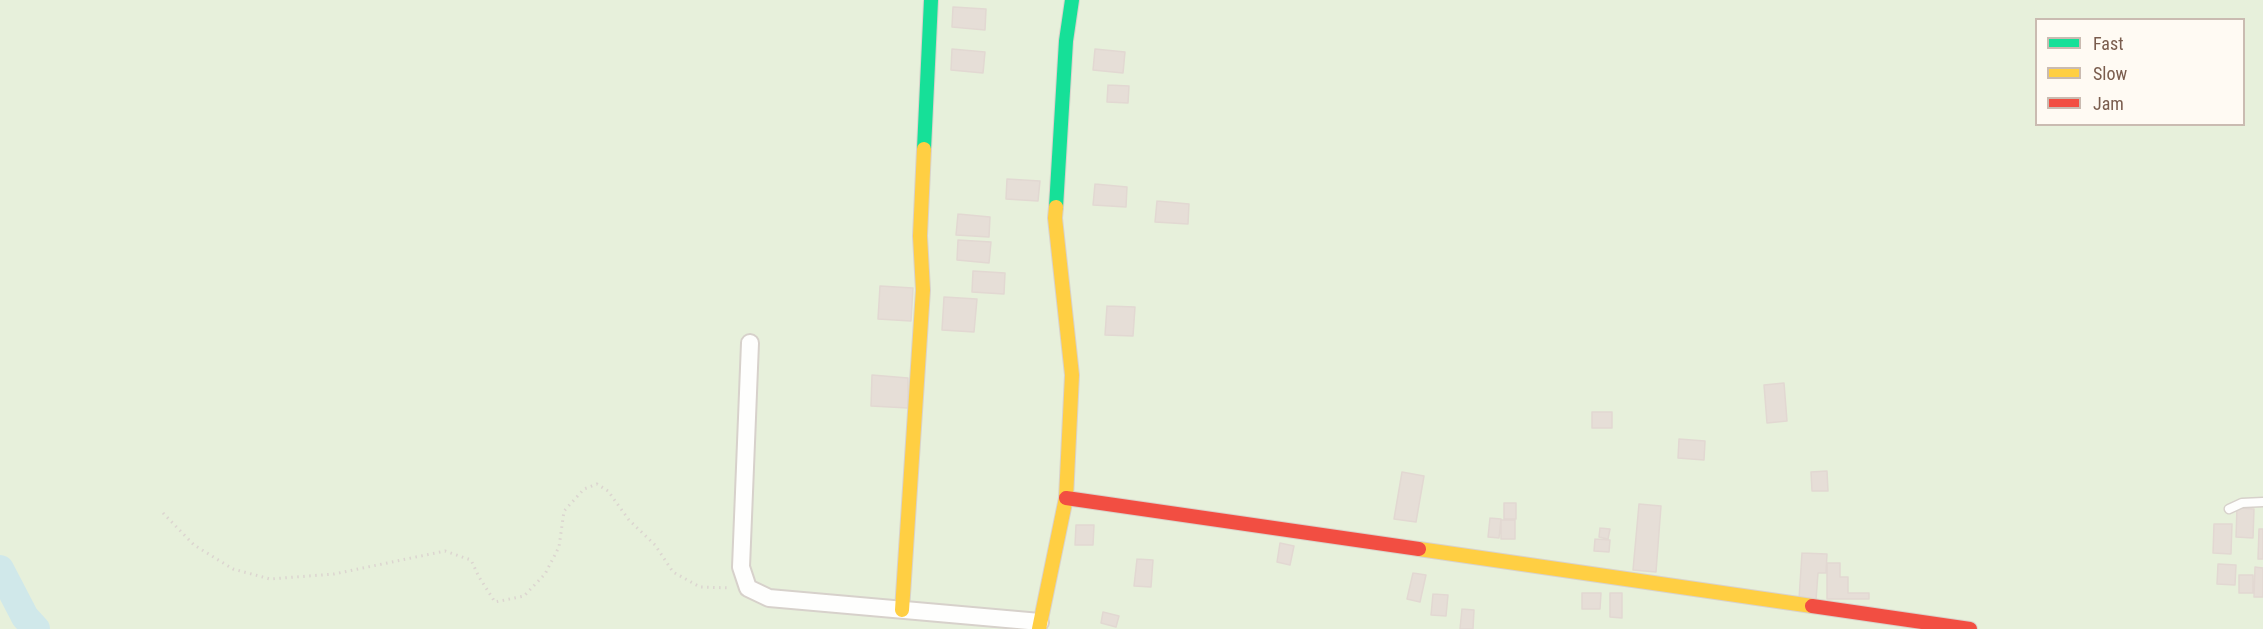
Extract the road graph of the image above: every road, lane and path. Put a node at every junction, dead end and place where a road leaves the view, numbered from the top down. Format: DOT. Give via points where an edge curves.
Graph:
graph roads {
  1 [pos="931,0"];
  2 [pos="1072,0"];
  3 [pos="750,343"];
  4 [pos="1066,498"];
  5 [pos="2263,502"];
  6 [pos="2229,509"];
  7 [pos="163,513"];
  8 [pos="748,588"];
  9 [pos="902,610"];
  10 [pos="1040,625"];
  11 [pos="1970,629"];
  1 -- 9 [label="street" via="920,236 923,290"];
  2 -- 4 [label="street" via="1055,218 1072,375"];
  3 -- 8 [label="street" via="741,567"];
  4 -- 10 [label="street"];
  4 -- 11 [label="street"];
  5 -- 6 [label="lane" via="2242,503"];
  7 -- 8 [label="path" via="194,545 233,568 270,579 333,574 445,551 471,560 495,602 524,596 544,574 559,547 564,511 584,489 597,484 608,491 629,520 655,545 673,572 700,587"];
  8 -- 9 [label="street" via="769,598"];
  9 -- 10 [label="street"];
}
